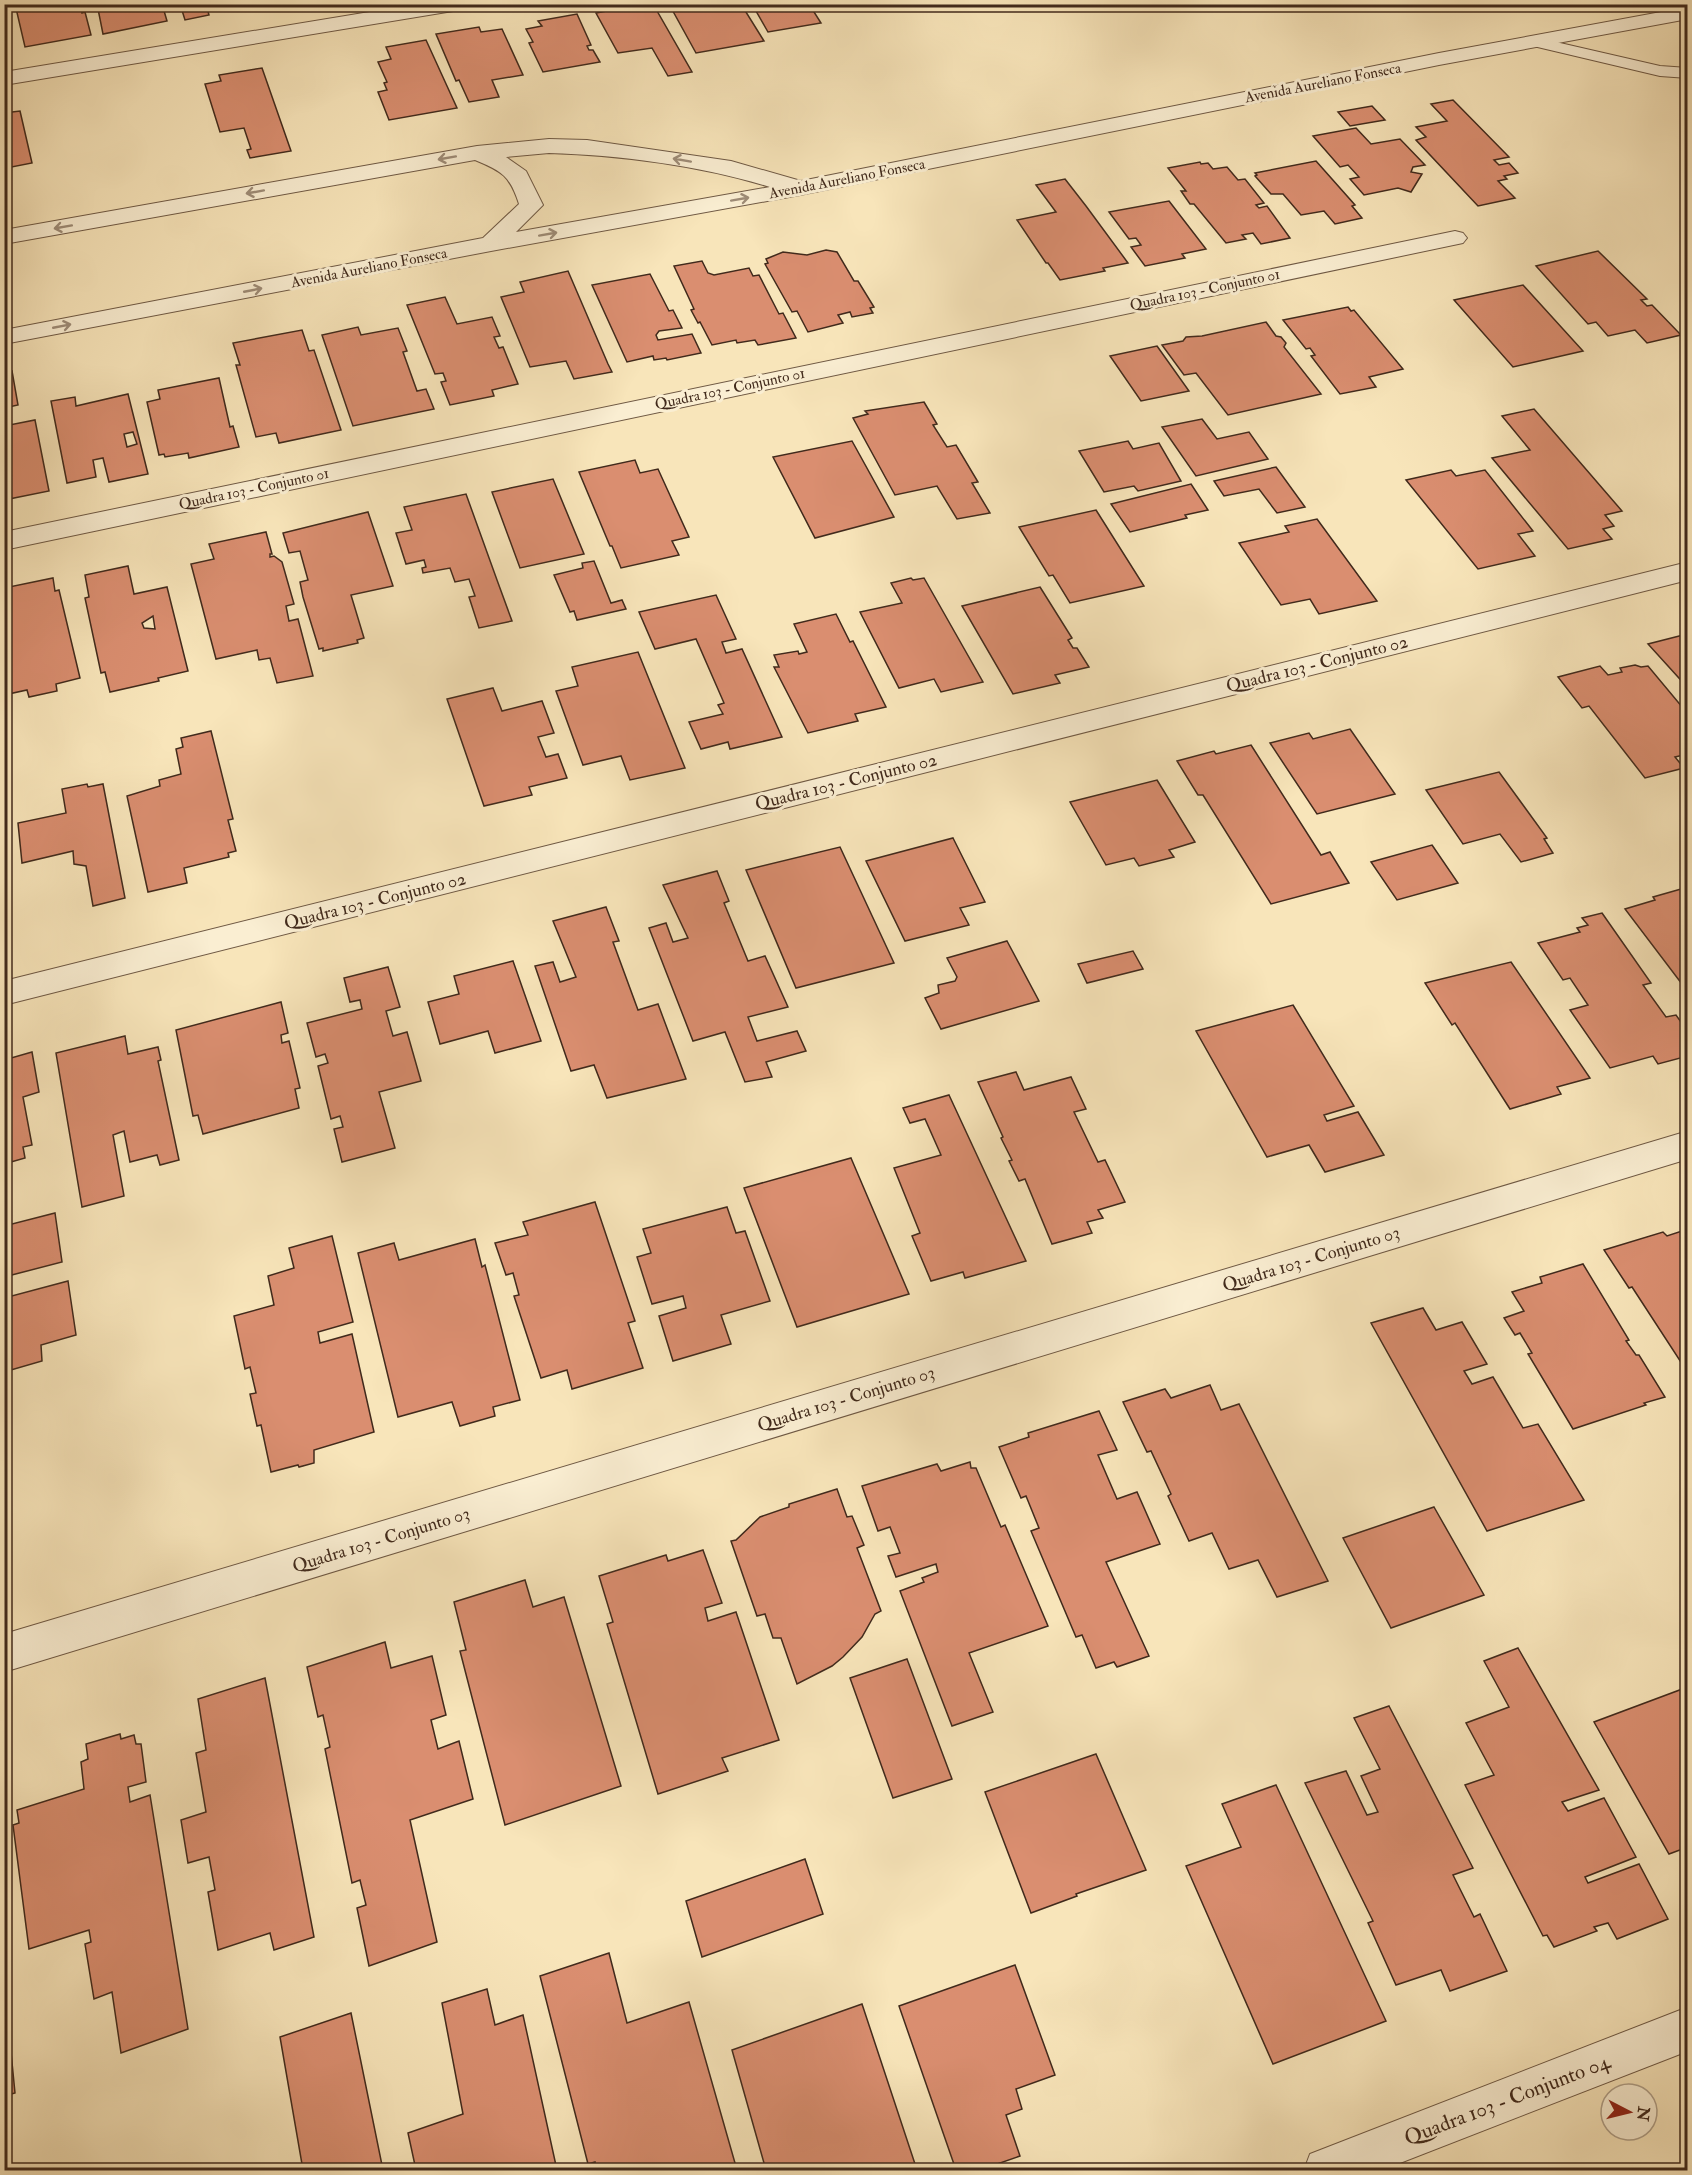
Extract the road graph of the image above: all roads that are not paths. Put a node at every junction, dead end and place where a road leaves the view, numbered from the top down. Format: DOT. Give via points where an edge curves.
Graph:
graph roads {
  1 [pos="459,4"];
  2 [pos="1688,13"];
  3 [pos="1534,42"];
  4 [pos="1688,73"];
  5 [pos="4,79"];
  6 [pos="477,153"];
  7 [pos="800,188"];
  8 [pos="4,237"];
  9 [pos="1455,238"];
  10 [pos="491,244"];
  11 [pos="4,337"];
  12 [pos="4,541"];
  13 [pos="1688,571"];
  14 [pos="4,993"];
  15 [pos="1688,1145"];
  16 [pos="4,1653"];
  17 [pos="1688,2029"];
  18 [pos="1326,2170"];
  1 -- 5 [label="street"];
  2 -- 3 [label="street, Avenida Aureliano Fonseca"];
  3 -- 4 [label="lane" via="1660,71"];
  3 -- 7 [label="street, Avenida Aureliano Fonseca"];
  7 -- 6 [label="street, one-way" via="730,168 587,147 549,146"];
  6 -- 8 [label="street, one-way"];
  6 -- 10 [label="street" via="512,168 524,182 531,205"];
  10 -- 7 [label="street, Avenida Aureliano Fonseca, one-way"];
  9 -- 12 [label="street, Quadra 103 - Conjunto 01"];
  11 -- 10 [label="street, Avenida Aureliano Fonseca, one-way"];
  13 -- 14 [label="street, Quadra 103 - Conjunto 02"];
  15 -- 16 [label="street, Quadra 103 - Conjunto 03"];
  17 -- 18 [label="street, Quadra 103 - Conjunto 04"];
}
